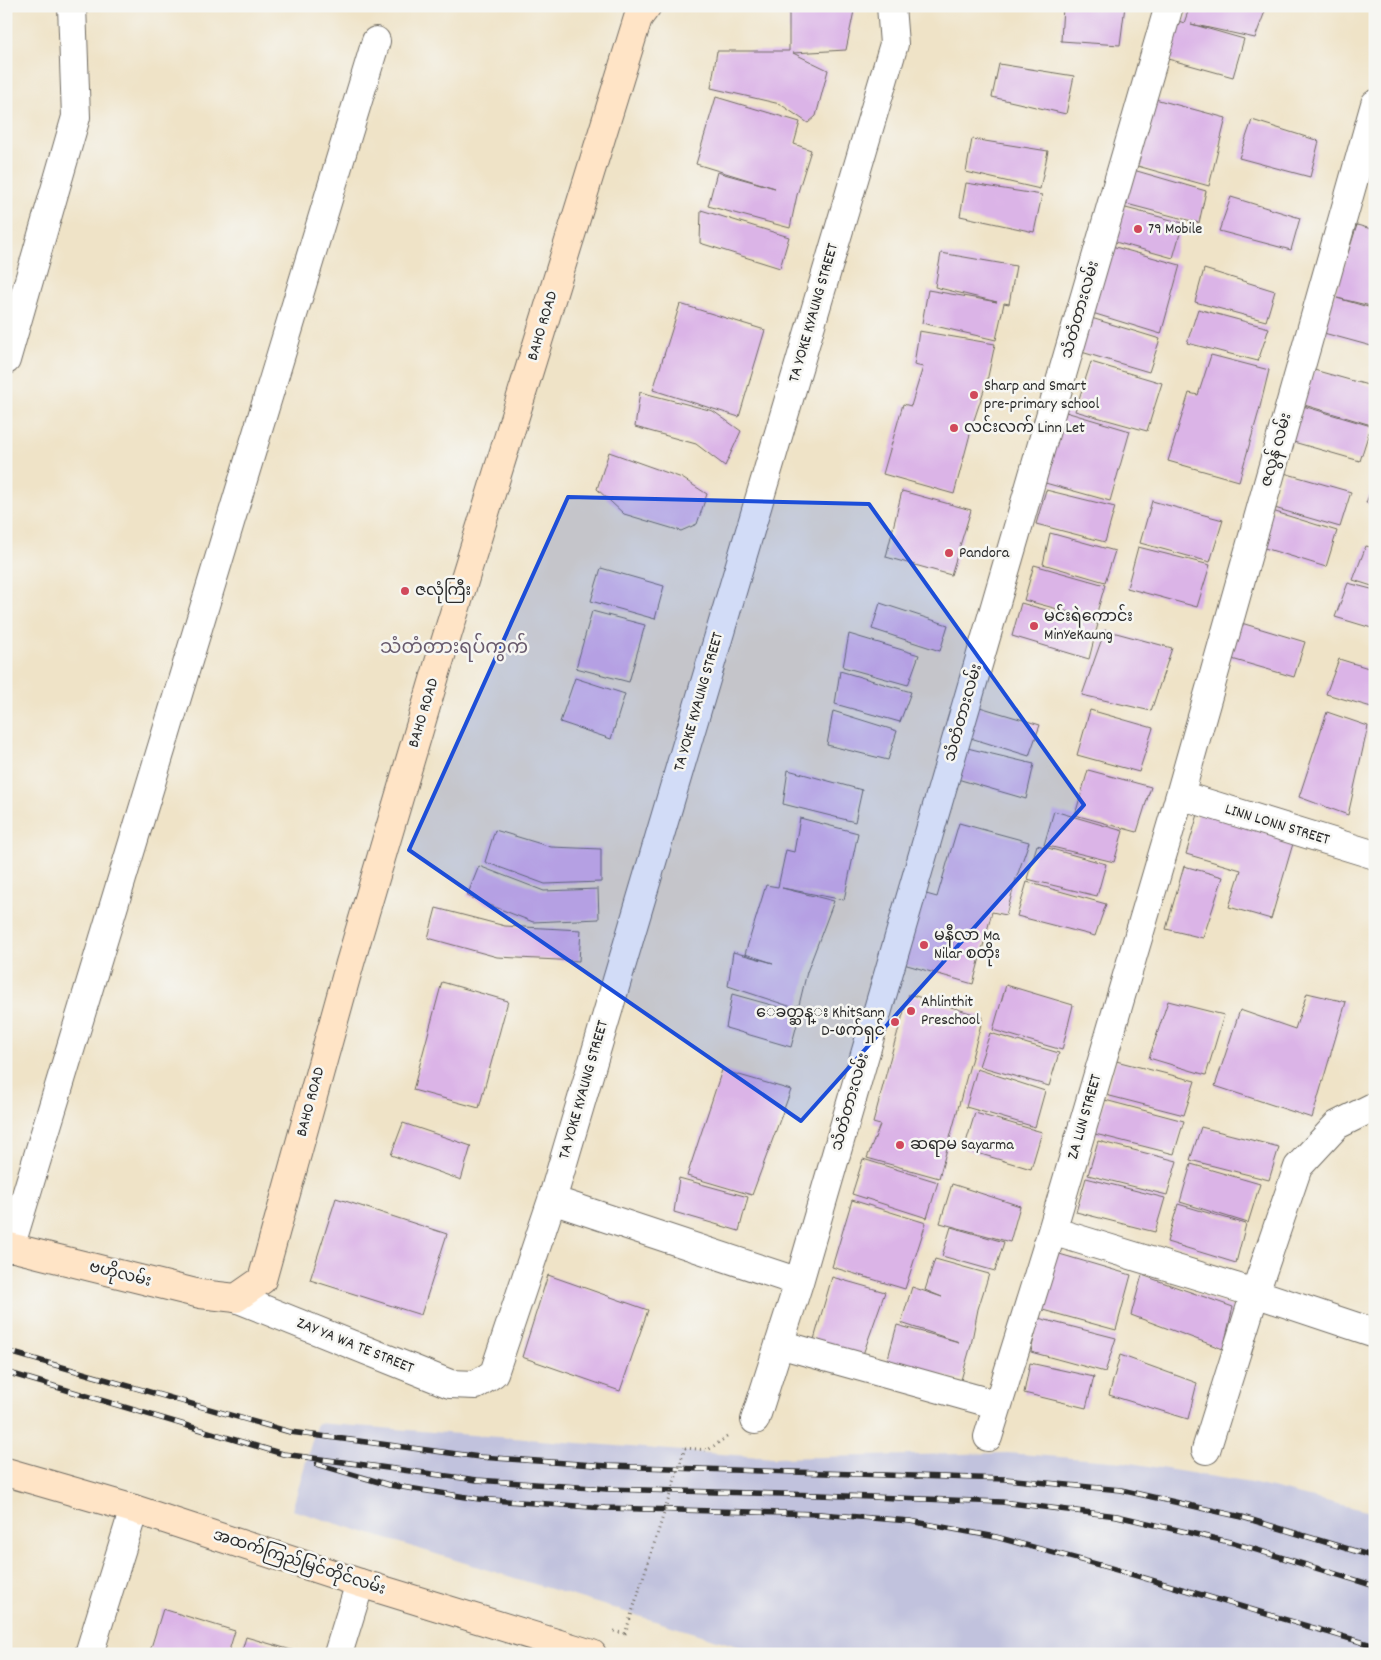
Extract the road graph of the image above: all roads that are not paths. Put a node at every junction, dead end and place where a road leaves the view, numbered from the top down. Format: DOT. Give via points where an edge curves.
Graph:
graph roads {
  1 [pos="72,6"];
  2 [pos="647,6"];
  3 [pos="891,6"];
  4 [pos="1170,6"];
  5 [pos="376,41"];
  6 [pos="1375,104"];
  7 [pos="6,360"];
  8 [pos="1180,795"];
  9 [pos="1375,855"];
  10 [pos="1375,1106"];
  11 [pos="552,1200"];
  12 [pos="1052,1231"];
  13 [pos="8,1247"];
  14 [pos="798,1282"];
  15 [pos="1255,1293"];
  16 [pos="236,1298"];
  17 [pos="1375,1333"];
  18 [pos="779,1344"];
  19 [pos="476,1385"];
  20 [pos="998,1405"];
  21 [pos="755,1420"];
  22 [pos="988,1437"];
  23 [pos="1206,1450"];
  24 [pos="6,1472"];
  25 [pos="134,1509"];
  26 [pos="360,1583"];
  27 [pos="89,1654"];
  28 [pos="338,1654"];
  29 [pos="592,1654"];
  1 -- 7 [label="street" via="76,117"];
  2 -- 16 [label="main road, BAHO ROAD" via="638,18 441,659 350,963 262,1280"];
  3 -- 11 [label="street, TA YOKE KYAUNG STREET" via="894,44"];
  4 -- 14 [label="street, သံတံတားလမ်း"];
  5 -- 13 [label="street"];
  6 -- 8 [label="street, ဇလွန် လမ်း"];
  8 -- 9 [label="street, LINN LONN STREET"];
  8 -- 12 [label="street, ZA LUN STREET"];
  10 -- 15 [label="street" via="1338,1125 1298,1167"];
  11 -- 14 [label="street"];
  11 -- 19 [label="street, TA YOKE KYAUNG STREET" via="494,1373"];
  12 -- 15 [label="street"];
  12 -- 20 [label="street, ZA LUN STREET"];
  13 -- 16 [label="main road, ဗဟိုလမ်း" via="200,1294"];
  14 -- 18 [label="street, သံတံတားလမ်း"];
  15 -- 17 [label="street"];
  15 -- 23 [label="street"];
  16 -- 19 [label="street, ZAY YA WA TE STREET" via="450,1384"];
  18 -- 20 [label="street"];
  18 -- 21 [label="street, သံတံတားလမ်း"];
  20 -- 22 [label="street, ZA LUN STREET"];
  24 -- 25 [label="main road, အထက်ကြည်မြင်တိုင်လမ်း"];
  25 -- 26 [label="main road, အထက်ကြည်မြင်တိုင်လမ်း"];
  25 -- 27 [label="street"];
  26 -- 28 [label="street"];
  26 -- 29 [label="main road, အထက်ကြည်မြင်တိုင်လမ်း"];
}
